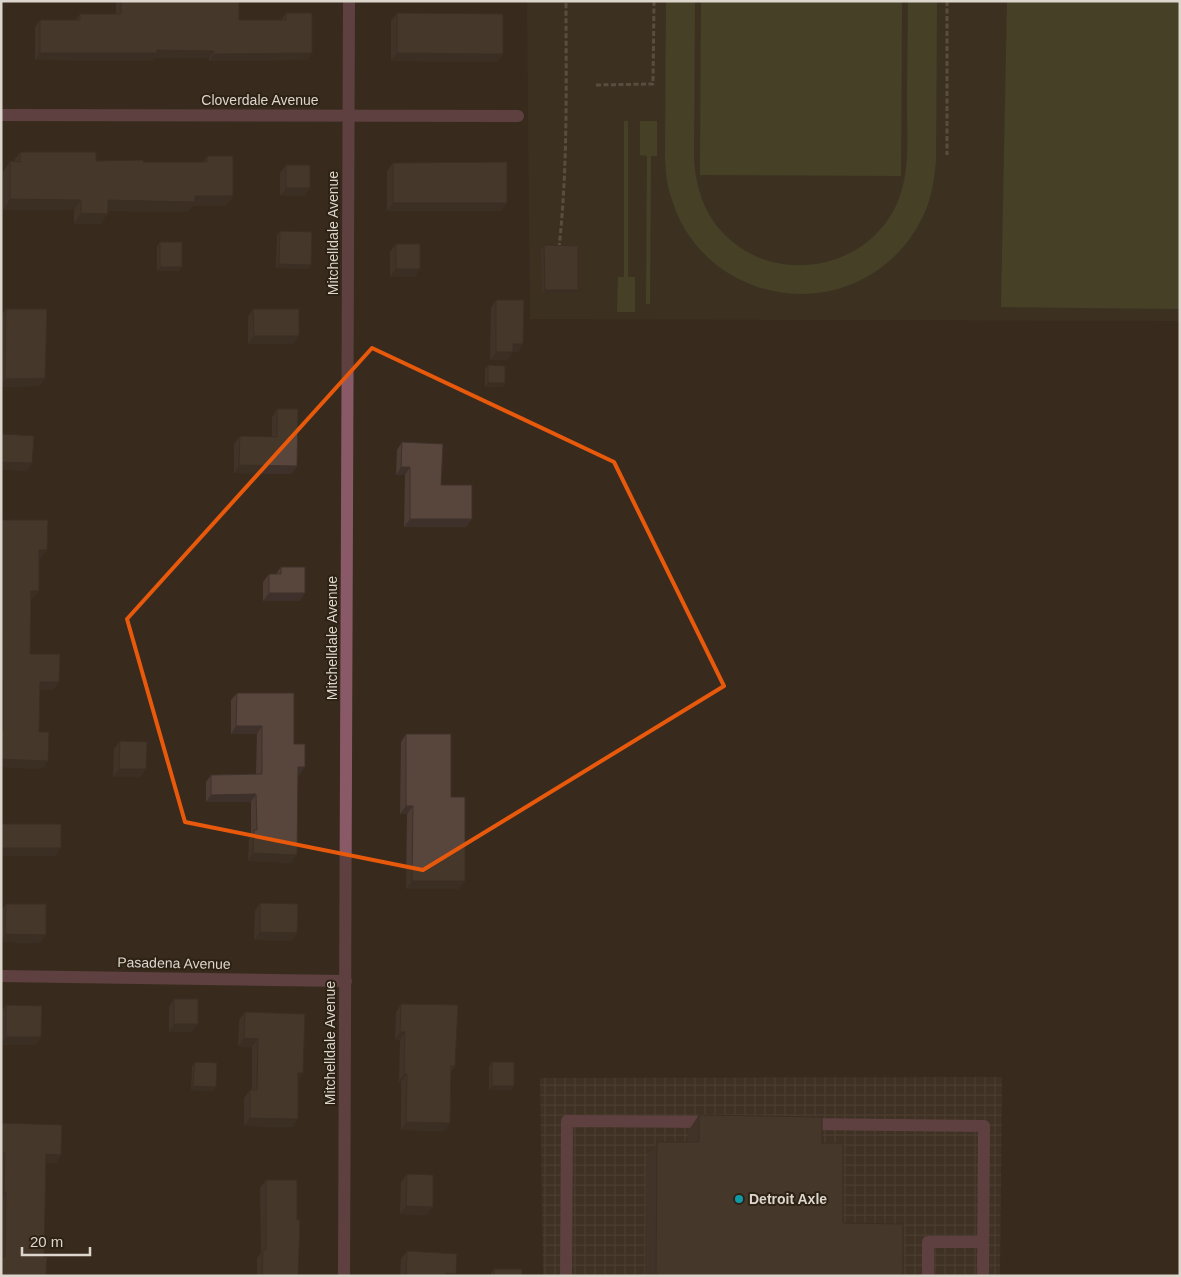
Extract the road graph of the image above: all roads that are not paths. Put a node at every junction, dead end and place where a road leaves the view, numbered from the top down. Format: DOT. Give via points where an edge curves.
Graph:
graph roads {
  1 [pos="349,1"];
  2 [pos="1,115"];
  3 [pos="349,115"];
  4 [pos="518,116"];
  5 [pos="1,976"];
  6 [pos="346,981"];
  7 [pos="726,1123"];
  8 [pos="796,1124"];
  9 [pos="983,1242"];
  10 [pos="344,1276"];
  11 [pos="566,1276"];
  12 [pos="928,1276"];
  13 [pos="983,1276"];
  1 -- 3 [label="street, Mitchelldale Avenue"];
  2 -- 3 [label="street, Cloverdale Avenue"];
  3 -- 4 [label="street, Cloverdale Avenue"];
  3 -- 6 [label="street, Mitchelldale Avenue"];
  5 -- 6 [label="street, Pasadena Avenue"];
  6 -- 10 [label="street, Mitchelldale Avenue"];
  7 -- 11 [label="street" via="567,1121"];
  8 -- 9 [label="street" via="984,1126"];
  9 -- 12 [label="street" via="928,1242"];
  9 -- 13 [label="street"];
}
